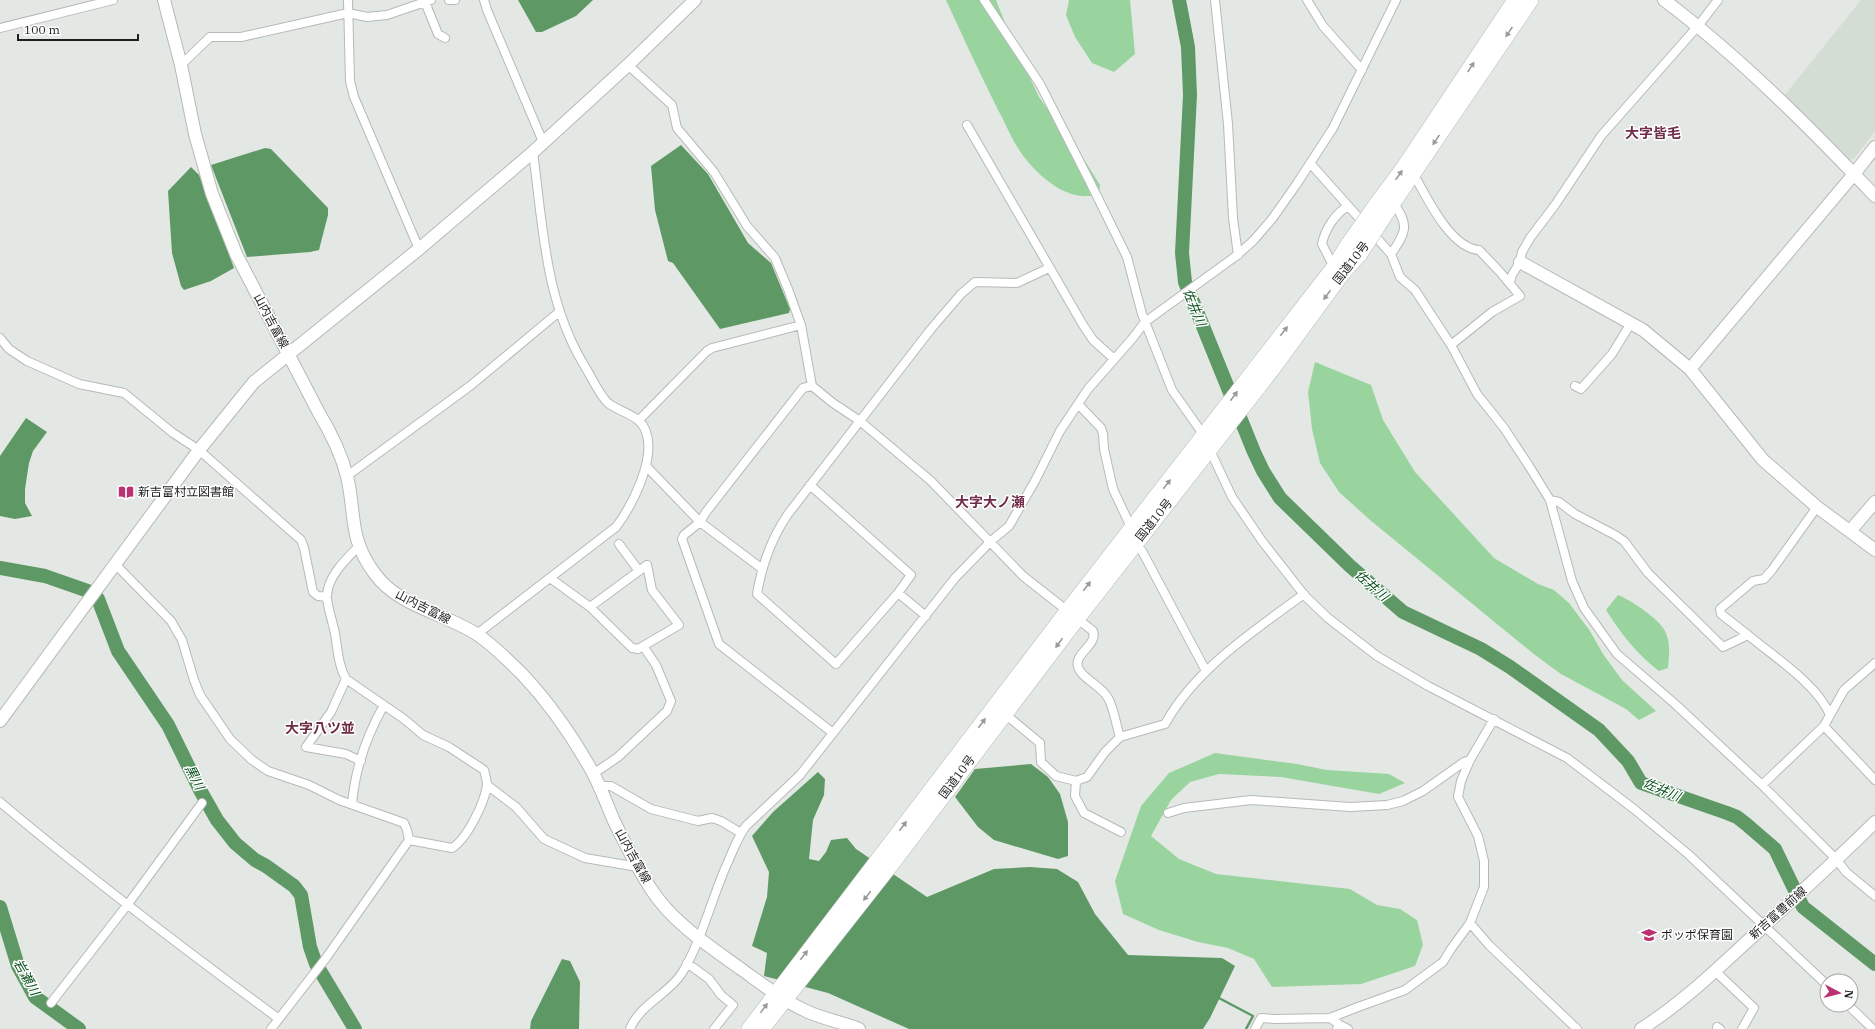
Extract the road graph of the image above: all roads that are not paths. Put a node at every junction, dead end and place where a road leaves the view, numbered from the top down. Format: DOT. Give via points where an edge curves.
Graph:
graph roads {
  1 [pos="113,0"];
  2 [pos="164,0"];
  3 [pos="348,0"];
  4 [pos="449,0"];
  5 [pos="455,0"];
  6 [pos="484,0"];
  7 [pos="695,0"];
  8 [pos="984,0"];
  9 [pos="1215,0"];
  10 [pos="1307,0"];
  11 [pos="1396,0"];
  12 [pos="1514,0"];
  13 [pos="1531,0"];
  14 [pos="1664,0"];
  15 [pos="1718,0"];
  16 [pos="428,1"];
  17 [pos="348,13"];
  18 [pos="1698,26"];
  19 [pos="0,28"];
  20 [pos="445,38"];
  21 [pos="181,65"];
  22 [pos="628,65"];
  23 [pos="1362,70"];
  24 [pos="968,125"];
  25 [pos="543,142"];
  26 [pos="1875,147"];
  27 [pos="533,152"];
  28 [pos="1310,163"];
  29 [pos="1413,174"];
  30 [pos="1854,174"];
  31 [pos="1875,196"];
  32 [pos="1348,206"];
  33 [pos="1385,207"];
  34 [pos="419,249"];
  35 [pos="1391,254"];
  36 [pos="1238,255"];
  37 [pos="1520,262"];
  38 [pos="1334,267"];
  39 [pos="1049,268"];
  40 [pos="1510,282"];
  41 [pos="559,312"];
  42 [pos="1144,322"];
  43 [pos="1632,323"];
  44 [pos="801,325"];
  45 [pos="0,338"];
  46 [pos="1451,345"];
  47 [pos="289,354"];
  48 [pos="1114,359"];
  49 [pos="1265,366"];
  50 [pos="1690,369"];
  51 [pos="812,386"];
  52 [pos="1575,386"];
  53 [pos="1078,405"];
  54 [pos="639,420"];
  55 [pos="860,421"];
  56 [pos="1211,432"];
  57 [pos="199,450"];
  58 [pos="1210,450"];
  59 [pos="646,466"];
  60 [pos="347,476"];
  61 [pos="810,485"];
  62 [pos="1550,500"];
  63 [pos="1875,502"];
  64 [pos="1818,507"];
  65 [pos="1128,521"];
  66 [pos="700,522"];
  67 [pos="1851,530"];
  68 [pos="991,541"];
  69 [pos="619,544"];
  70 [pos="359,546"];
  71 [pos="1875,550"];
  72 [pos="1142,551"];
  73 [pos="115,564"];
  74 [pos="761,568"];
  75 [pos="638,571"];
  76 [pos="550,578"];
  77 [pos="898,593"];
  78 [pos="1304,594"];
  79 [pos="327,597"];
  80 [pos="590,607"];
  81 [pos="1072,614"];
  82 [pos="926,616"];
  83 [pos="477,634"];
  84 [pos="1748,635"];
  85 [pos="643,646"];
  86 [pos="1875,663"];
  87 [pos="1206,670"];
  88 [pos="346,679"];
  89 [pos="384,705"];
  90 [pos="1005,714"];
  91 [pos="1830,714"];
  92 [pos="1494,719"];
  93 [pos="0,721"];
  94 [pos="1824,726"];
  95 [pos="833,733"];
  96 [pos="1120,737"];
  97 [pos="1470,760"];
  98 [pos="361,761"];
  99 [pos="593,774"];
  100 [pos="1875,780"];
  101 [pos="1076,781"];
  102 [pos="487,784"];
  103 [pos="1762,785"];
  104 [pos="598,786"];
  105 [pos="0,802"];
  106 [pos="202,804"];
  107 [pos="352,804"];
  108 [pos="1168,813"];
  109 [pos="1875,822"];
  110 [pos="741,832"];
  111 [pos="1121,832"];
  112 [pos="409,840"];
  113 [pos="1837,860"];
  114 [pos="885,861"];
  115 [pos="638,867"];
  116 [pos="1875,896"];
  117 [pos="128,904"];
  118 [pos="1470,923"];
  119 [pos="1764,926"];
  120 [pos="699,938"];
  121 [pos="686,963"];
  122 [pos="1714,971"];
  123 [pos="1819,978"];
  124 [pos="782,993"];
  125 [pos="51,1003"];
  126 [pos="1856,1013"];
  127 [pos="279,1018"];
  128 [pos="1330,1018"];
  129 [pos="1338,1027"];
  130 [pos="271,1029"];
  131 [pos="630,1029"];
  132 [pos="714,1029"];
  133 [pos="749,1029"];
  134 [pos="762,1029"];
  135 [pos="859,1029"];
  136 [pos="1255,1029"];
  137 [pos="1348,1029"];
  138 [pos="1577,1029"];
  139 [pos="1641,1029"];
  140 [pos="1742,1029"];
  141 [pos="1872,1029"];
  1 -- 19 [label="street"];
  2 -- 21 [label="street, 山内吉富線"];
  3 -- 17 [label="street"];
  4 -- 5 [label="street"];
  6 -- 25 [label="street"];
  7 -- 22 [label="street"];
  8 -- 42 [label="street" via="1040,84 1123,246"];
  9 -- 36 [label="street"];
  10 -- 23 [label="street" via="1323,26"];
  11 -- 23 [label="street"];
  33 -- 12 [label="highway, 国道10号, one-way" via="1404,167"];
  13 -- 29 [label="highway, 国道10号, one-way"];
  14 -- 18 [label="street"];
  15 -- 18 [label="street"];
  16 -- 17 [label="street" via="387,15 367,17"];
  16 -- 20 [label="street" via="438,34"];
  17 -- 21 [label="street" via="241,37 210,38"];
  17 -- 34 [label="street" via="350,81 354,98"];
  18 -- 30 [label="street" via="1751,73"];
  18 -- 37 [label="street" via="1602,136 1530,238"];
  21 -- 47 [label="street, 山内吉富線" via="195,134 212,194 236,254"];
  22 -- 25 [label="street"];
  22 -- 44 [label="street" via="672,105 677,128 714,172 747,226 775,258"];
  23 -- 28 [label="street" via="1333,128"];
  24 -- 39 [label="street"];
  25 -- 27 [label="street"];
  26 -- 30 [label="street"];
  27 -- 34 [label="street"];
  27 -- 41 [label="street" via="548,265"];
  28 -- 32 [label="street"];
  28 -- 36 [label="street" via="1272,219"];
  29 -- 33 [label="highway, 国道10号"];
  29 -- 40 [label="street" via="1445,226 1472,250 1479,250"];
  30 -- 31 [label="street"];
  30 -- 50 [label="street"];
  32 -- 35 [label="street"];
  32 -- 38 [label="street" via="1338,212 1323,236 1322,244"];
  33 -- 35 [label="street" via="1401,214 1405,225"];
  33 -- 38 [label="highway, 国道10号, bridge" via="1349,243"];
  33 -- 49 [label="highway, 国道10号, one-way, bridge" via="1360,254"];
  34 -- 47 [label="street"];
  35 -- 46 [label="street" via="1400,277 1415,290"];
  36 -- 42 [label="street"];
  37 -- 40 [label="street"];
  37 -- 43 [label="street"];
  49 -- 38 [label="highway, 国道10号, one-way"];
  39 -- 48 [label="street" via="1093,340"];
  39 -- 55 [label="street" via="1017,283 975,282 968,286 931,329"];
  40 -- 46 [label="street" via="1520,296 1492,312"];
  41 -- 54 [label="street" via="570,341 608,403"];
  41 -- 60 [label="street" via="470,386"];
  42 -- 48 [label="street"];
  42 -- 56 [label="street" via="1176,397"];
  43 -- 50 [label="street" via="1658,341"];
  43 -- 52 [label="street" via="1612,354 1581,389"];
  44 -- 51 [label="street"];
  44 -- 54 [label="street" via="706,351"];
  45 -- 57 [label="street" via="9,349 27,361 79,384 124,394"];
  46 -- 62 [label="street" via="1477,394 1515,445"];
  47 -- 57 [label="street" via="254,382"];
  47 -- 60 [label="street, 山内吉富線" via="333,437"];
  48 -- 53 [label="street"];
  49 -- 56 [label="highway, 国道10号"];
  50 -- 64 [label="street" via="1763,460"];
  51 -- 55 [label="street"];
  51 -- 66 [label="street" via="803,388"];
  53 -- 65 [label="street" via="1101,428 1113,489"];
  53 -- 68 [label="street" via="1060,431 1009,526"];
  54 -- 59 [label="street" via="646,431"];
  55 -- 61 [label="street"];
  55 -- 68 [label="street" via="931,480"];
  56 -- 58 [label="highway, 国道10号"];
  81 -- 56 [label="highway, 国道10号, one-way"];
  57 -- 73 [label="street"];
  57 -- 79 [label="street" via="301,540 313,592 318,596"];
  58 -- 78 [label="street" via="1232,497 1262,541"];
  58 -- 81 [label="highway, 国道10号"];
  59 -- 66 [label="street"];
  59 -- 76 [label="street" via="626,513 616,527"];
  60 -- 70 [label="street, 山内吉富線" via="353,526"];
  61 -- 74 [label="street" via="784,519"];
  61 -- 77 [label="street" via="911,575"];
  62 -- 84 [label="street" via="1559,502 1624,542 1648,572 1723,647"];
  62 -- 103 [label="street" via="1572,581 1584,608 1617,654"];
  63 -- 67 [label="street"];
  64 -- 67 [label="street"];
  64 -- 84 [label="street" via="1764,579 1753,581 1720,609 1721,614"];
  66 -- 74 [label="street"];
  66 -- 95 [label="street" via="682,539 719,644"];
  67 -- 71 [label="street"];
  68 -- 81 [label="street" via="1024,576"];
  68 -- 82 [label="street" via="955,578"];
  69 -- 75 [label="street"];
  70 -- 79 [label="street" via="337,571"];
  70 -- 83 [label="street, 山内吉富線" via="375,575 393,592"];
  72 -- 87 [label="street"];
  73 -- 93 [label="street"];
  73 -- 107 [label="street" via="171,621 182,640 200,695 238,748 268,771"];
  74 -- 77 [label="street" via="757,594 836,664"];
  75 -- 80 [label="street"];
  75 -- 85 [label="street" via="647,565 652,590 678,625"];
  76 -- 80 [label="street"];
  76 -- 83 [label="street"];
  77 -- 82 [label="street"];
  78 -- 87 [label="street"];
  78 -- 92 [label="street" via="1328,618 1377,656 1428,686"];
  79 -- 88 [label="street" via="340,668"];
  80 -- 85 [label="street" via="632,648 638,649"];
  81 -- 90 [label="highway, 国道10号, one-way"];
  81 -- 96 [label="street" via="1094,634 1078,659 1078,666 1109,698"];
  114 -- 81 [label="highway, 国道10号, one-way"];
  82 -- 95 [label="street"];
  83 -- 99 [label="street, 山内吉富線" via="501,654 547,701 570,733"];
  84 -- 91 [label="street" via="1802,680 1820,698"];
  85 -- 99 [label="street" via="656,665 671,701 667,711 618,757"];
  86 -- 91 [label="street" via="1844,690"];
  87 -- 96 [label="street" via="1174,708 1165,724"];
  88 -- 89 [label="street"];
  88 -- 98 [label="street" via="330,712 306,747 346,754"];
  89 -- 98 [label="street" via="372,725"];
  89 -- 102 [label="street" via="423,736 449,747 484,770"];
  90 -- 101 [label="street" via="1040,743 1041,762 1056,776"];
  90 -- 114 [label="highway, 国道10号"];
  91 -- 94 [label="street"];
  92 -- 97 [label="street"];
  92 -- 119 [label="street" via="1567,758 1610,790 1682,849"];
  94 -- 100 [label="street"];
  94 -- 103 [label="street"];
  95 -- 110 [label="street" via="800,775"];
  96 -- 101 [label="street" via="1105,752 1087,777"];
  97 -- 108 [label="street" via="1423,791 1403,801 1387,804 1350,807 1251,800 1184,808"];
  97 -- 118 [label="street" via="1461,781 1458,797 1478,836 1484,861 1484,887"];
  98 -- 107 [label="street"];
  99 -- 104 [label="street, 山内吉富線"];
  101 -- 111 [label="street" via="1075,796 1084,813"];
  102 -- 112 [label="street" via="479,811 460,843 452,848"];
  102 -- 115 [label="street" via="516,807 544,839 584,858"];
  103 -- 113 [label="street"];
  104 -- 110 [label="street" via="612,786 651,809 698,822 712,818"];
  104 -- 115 [label="street, 山内吉富線"];
  105 -- 117 [label="street" via="49,844"];
  106 -- 117 [label="street"];
  107 -- 112 [label="street" via="404,823"];
  109 -- 113 [label="street, 新吉富豊前線"];
  110 -- 120 [label="street" via="714,893"];
  112 -- 127 [label="street" via="326,958"];
  113 -- 116 [label="street" via="1846,872"];
  113 -- 119 [label="street, 新吉富豊前線"];
  114 -- 124 [label="highway, 国道10号"];
  115 -- 120 [label="street, 山内吉富線" via="652,891 672,914"];
  117 -- 125 [label="street"];
  117 -- 127 [label="street"];
  118 -- 128 [label="street" via="1443,962 1405,990"];
  118 -- 138 [label="street" via="1489,945"];
  119 -- 122 [label="street, 新吉富豊前線"];
  119 -- 123 [label="street"];
  120 -- 121 [label="street"];
  120 -- 124 [label="street, 山内吉富線"];
  121 -- 131 [label="street" via="681,975 646,1007"];
  121 -- 132 [label="street" via="709,979 721,995 733,1005"];
  122 -- 139 [label="street, 新吉富豊前線" via="1668,1011"];
  122 -- 140 [label="street" via="1754,1008"];
  133 -- 124 [label="highway, 国道10号, one-way"];
  124 -- 134 [label="highway, 国道10号"];
  124 -- 135 [label="street, 山内吉富線" via="807,1012"];
  126 -- 141 [label="street"];
  127 -- 130 [label="street"];
  128 -- 129 [label="street"];
  128 -- 136 [label="street" via="1261,1018"];
  129 -- 137 [label="street"];
}
